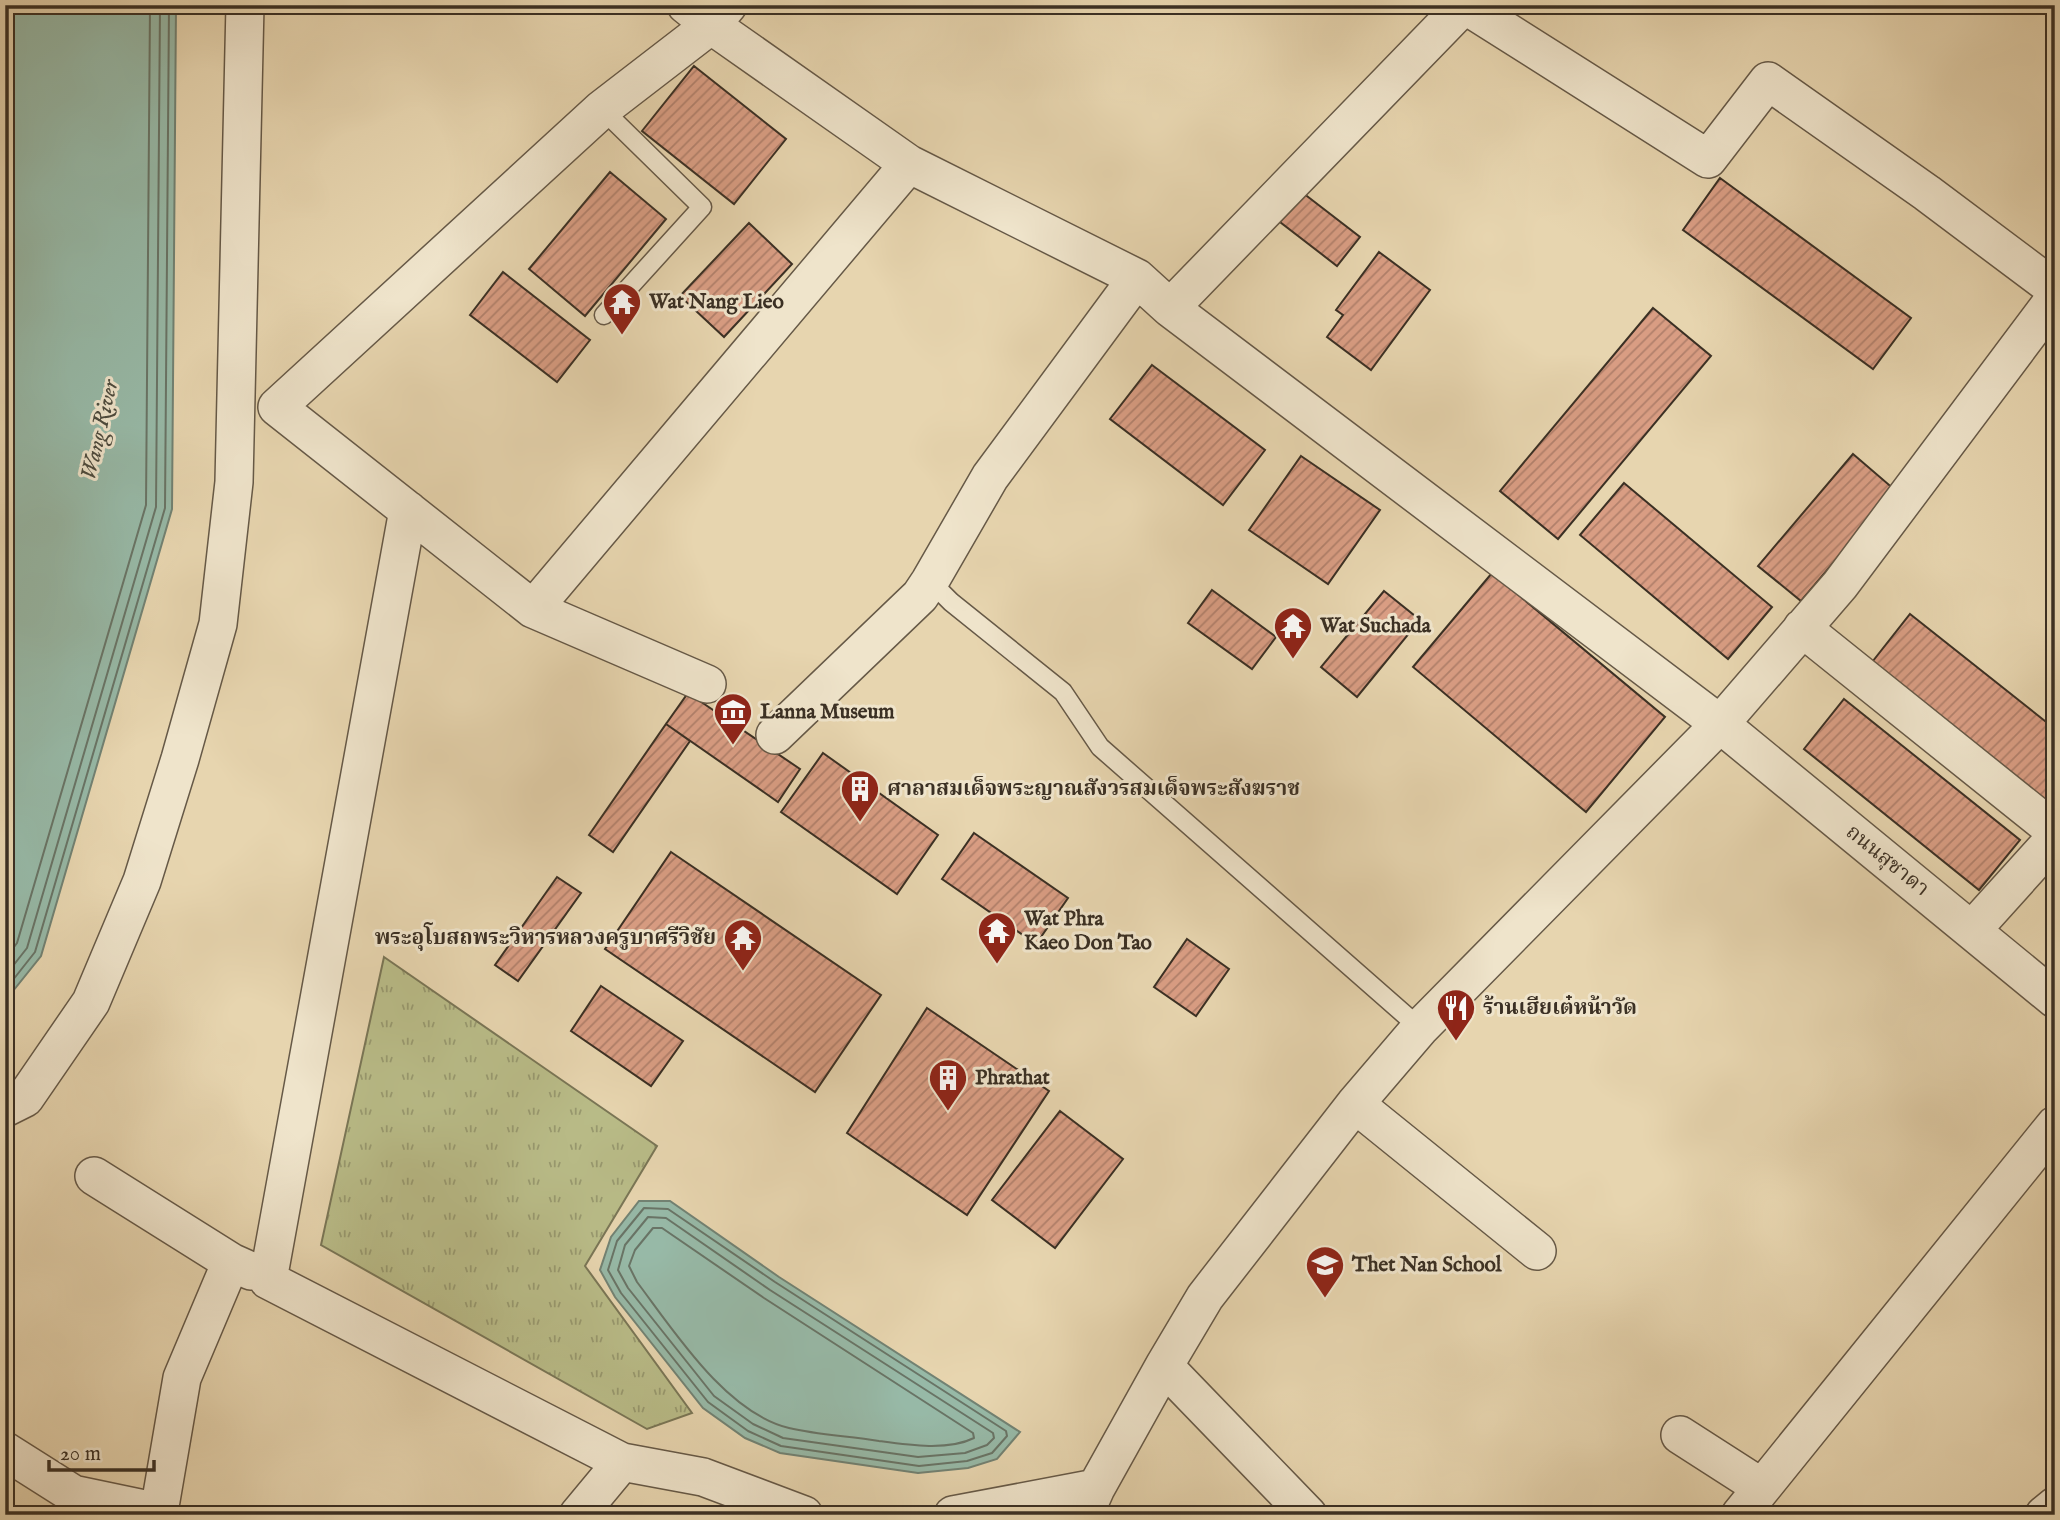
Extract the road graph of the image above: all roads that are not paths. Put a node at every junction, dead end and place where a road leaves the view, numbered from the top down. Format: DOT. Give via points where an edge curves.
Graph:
graph roads {
  1 [pos="245,5"];
  2 [pos="1465,5"];
  3 [pos="708,12"];
  4 [pos="602,109"];
  5 [pos="909,164"];
  6 [pos="1136,278"];
  7 [pos="2055,289"];
  8 [pos="2055,298"];
  9 [pos="1170,308"];
  10 [pos="604,315"];
  11 [pos="408,510"];
  12 [pos="930,581"];
  13 [pos="533,609"];
  14 [pos="1802,628"];
  15 [pos="707,684"];
  16 [pos="1720,724"];
  17 [pos="775,735"];
  18 [pos="2055,831"];
  19 [pos="2055,838"];
  20 [pos="1972,930"];
  21 [pos="2055,999"];
  22 [pos="1420,1028"];
  23 [pos="1355,1104"];
  24 [pos="5,1108"];
  25 [pos="2055,1125"];
  26 [pos="94,1176"];
  27 [pos="1537,1251"];
  28 [pos="231,1262"];
  29 [pos="268,1279"];
  30 [pos="1164,1366"];
  31 [pos="1680,1435"];
  32 [pos="5,1451"];
  33 [pos="622,1462"];
  34 [pos="1751,1501"];
  35 [pos="1085,1506"];
  36 [pos="2055,1506"];
  37 [pos="161,1513"];
  38 [pos="578,1515"];
  39 [pos="804,1515"];
  40 [pos="953,1515"];
  41 [pos="1052,1515"];
  42 [pos="1308,1515"];
  43 [pos="2044,1515"];
  1 -- 24 [label="street" via="234,482 218,624 142,881 91,1002 25,1098"];
  2 -- 7 [label="street" via="1708,159 1768,81"];
  2 -- 9 [label="street"];
  3 -- 4 [label="street"];
  3 -- 5 [label="street, ถนนสุชาดา"];
  4 -- 10 [label="lane" via="702,207"];
  4 -- 11 [label="street" via="277,407"];
  5 -- 6 [label="street, ถนนสุชาดา"];
  5 -- 13 [label="street"];
  6 -- 9 [label="street, ถนนสุชาดา"];
  6 -- 12 [label="street" via="990,477"];
  8 -- 14 [label="street" via="1840,585"];
  9 -- 16 [label="street, ถนนสุชาดา"];
  11 -- 13 [label="street"];
  11 -- 29 [label="street"];
  12 -- 17 [label="street" via="920,596"];
  12 -- 22 [label="lane" via="1063,692 1100,747"];
  13 -- 15 [label="street"];
  14 -- 16 [label="street"];
  14 -- 18 [label="street"];
  16 -- 20 [label="street, ถนนสุชาดา"];
  16 -- 22 [label="street"];
  19 -- 20 [label="street"];
  20 -- 21 [label="street, ถนนสุชาดา"];
  22 -- 23 [label="street"];
  23 -- 27 [label="street"];
  23 -- 30 [label="street" via="1205,1297"];
  25 -- 34 [label="street"];
  26 -- 28 [label="street"];
  28 -- 29 [label="street"];
  28 -- 37 [label="street" via="182,1378"];
  29 -- 33 [label="street"];
  30 -- 35 [label="street"];
  30 -- 42 [label="street"];
  31 -- 34 [label="street"];
  32 -- 37 [label="street" via="73,1494"];
  33 -- 38 [label="street"];
  33 -- 39 [label="street" via="703,1477"];
  35 -- 40 [label="street"];
  35 -- 41 [label="street"];
  36 -- 43 [label="street"];
}
